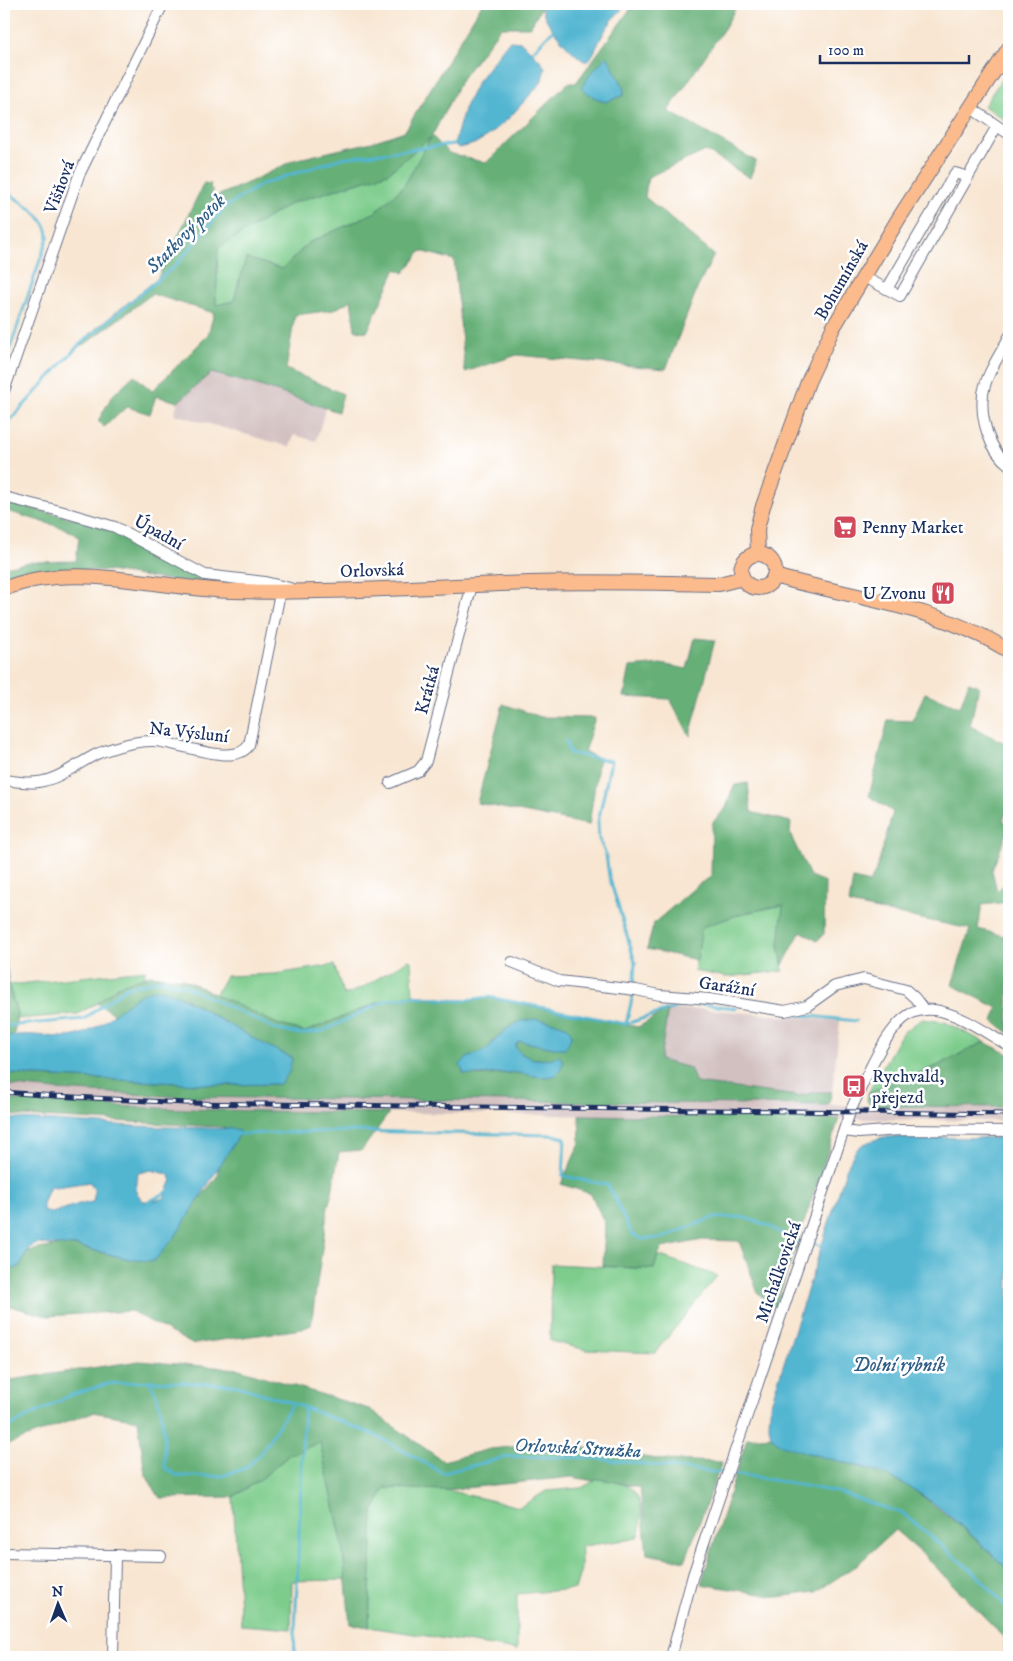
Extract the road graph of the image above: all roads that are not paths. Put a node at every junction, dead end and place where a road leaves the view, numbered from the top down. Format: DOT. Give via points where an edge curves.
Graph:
graph roads {
  1 [pos="163,4"];
  2 [pos="1009,48"];
  3 [pos="971,108"];
  4 [pos="997,126"];
  5 [pos="1009,134"];
  6 [pos="968,177"];
  7 [pos="864,277"];
  8 [pos="887,290"];
  9 [pos="1009,337"];
  10 [pos="4,390"];
  11 [pos="1009,465"];
  12 [pos="4,497"];
  13 [pos="758,554"];
  14 [pos="774,576"];
  15 [pos="743,578"];
  16 [pos="472,585"];
  17 [pos="4,588"];
  18 [pos="279,591"];
  19 [pos="298,591"];
  20 [pos="1009,651"];
  21 [pos="4,780"];
  22 [pos="390,783"];
  23 [pos="512,962"];
  24 [pos="924,1010"];
  25 [pos="1009,1046"];
  26 [pos="844,1131"];
  27 [pos="1009,1131"];
  28 [pos="4,1553"];
  29 [pos="115,1555"];
  30 [pos="161,1556"];
  31 [pos="113,1657"];
  32 [pos="671,1657"];
  1 -- 10 [label="street, Višňová" via="79,175"];
  2 -- 3 [label="main road, Bohumínská"];
  3 -- 4 [label="street"];
  3 -- 7 [label="main road, Bohumínská"];
  4 -- 5 [label="street"];
  4 -- 6 [label="street"];
  6 -- 8 [label="street" via="955,173"];
  6 -- 8 [label="street" via="900,296"];
  7 -- 8 [label="street"];
  7 -- 13 [label="main road, Bohumínská" via="833,328 808,382 763,506 757,529"];
  9 -- 11 [label="street" via="983,394 987,434"];
  12 -- 19 [label="street, Úpadní" via="116,527 205,575 271,583"];
  13 -- 14 [label="main road" via="772,561"];
  13 -- 15 [label="main road" via="744,562"];
  14 -- 15 [label="main road" via="767,585 756,587"];
  14 -- 20 [label="main road" via="916,610 968,629"];
  15 -- 16 [label="main road, Orlovská" via="719,584"];
  16 -- 19 [label="main road, Orlovská"];
  16 -- 22 [label="street, Krátká" via="426,761 418,771"];
  17 -- 18 [label="main road, Orlovská" via="28,580 81,576 197,590"];
  18 -- 19 [label="main road, Orlovská"];
  18 -- 21 [label="street, Na Výsluní" via="246,750 222,755 152,741 99,753 54,778 38,782"];
  23 -- 24 [label="street, Garážní" via="559,981 785,1011 807,1006 835,986 864,980 906,990"];
  24 -- 25 [label="street" via="956,1016"];
  24 -- 26 [label="street, Michálkovická" via="909,1015 888,1038 850,1112"];
  26 -- 27 [label="street"];
  26 -- 32 [label="street, Michálkovická" via="693,1575"];
  28 -- 29 [label="street"];
  29 -- 30 [label="street"];
  29 -- 31 [label="street"];
}
